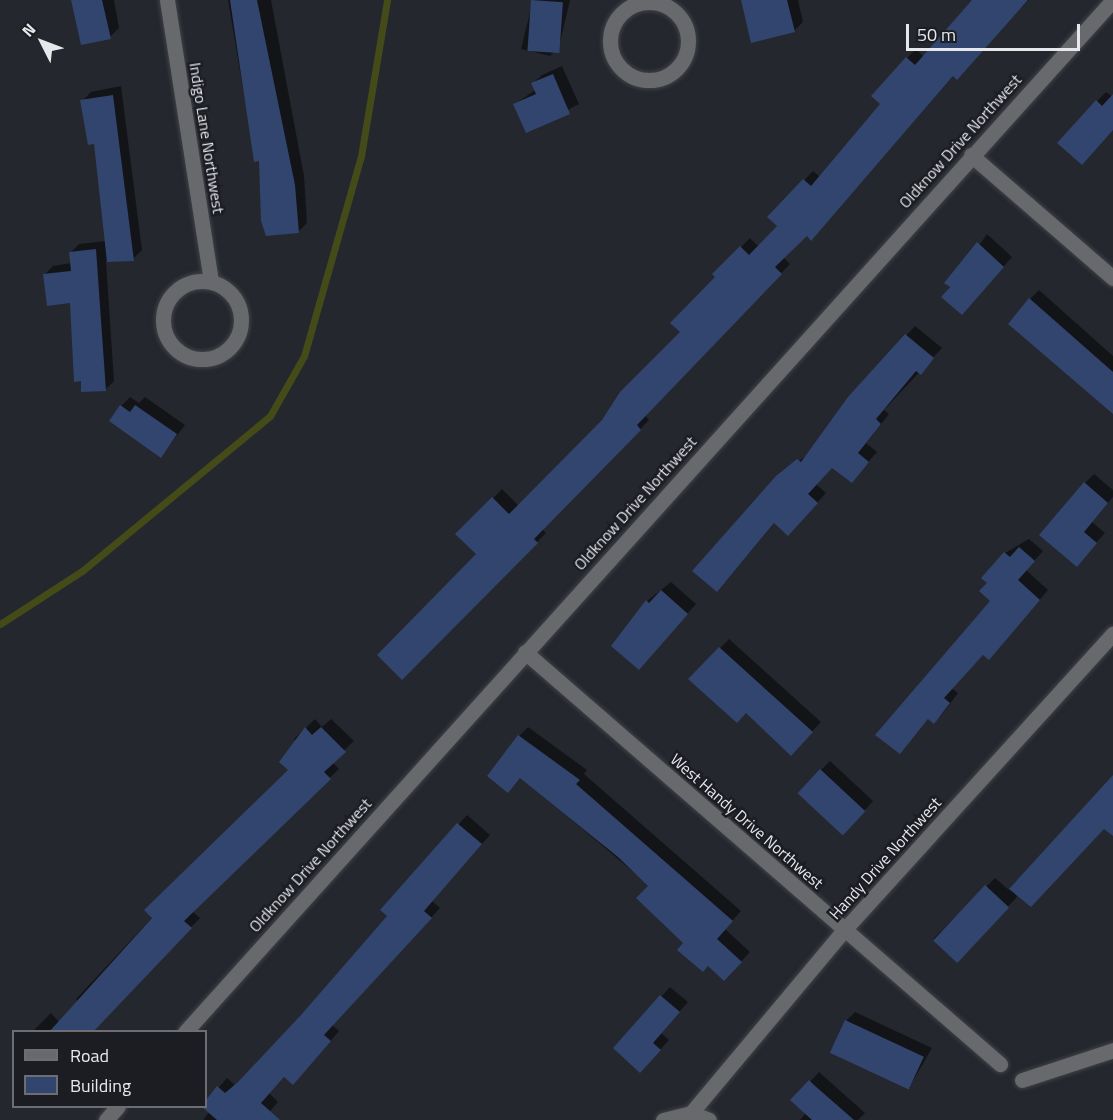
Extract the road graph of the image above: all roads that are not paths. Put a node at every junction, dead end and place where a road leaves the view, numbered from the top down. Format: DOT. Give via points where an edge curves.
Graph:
graph roads {
  1 [pos="167,0"];
  2 [pos="1113,0"];
  3 [pos="656,1"];
  4 [pos="971,155"];
  5 [pos="1113,278"];
  6 [pos="211,282"];
  7 [pos="1113,633"];
  8 [pos="525,652"];
  9 [pos="845,930"];
  10 [pos="187,1030"];
  11 [pos="1113,1050"];
  12 [pos="1000,1064"];
  13 [pos="1022,1080"];
  14 [pos="117,1108"];
  15 [pos="691,1113"];
  16 [pos="106,1120"];
  17 [pos="663,1120"];
  18 [pos="709,1120"];
  1 -- 6 [label="street, Indigo Lane Northwest"];
  2 -- 4 [label="street, Oldknow Drive Northwest"];
  3 -- 3 [label="street" via="678,13 688,48 666,77 640,80 618,65 609,40 619,15 642,2"];
  4 -- 5 [label="street"];
  4 -- 8 [label="street, Oldknow Drive Northwest"];
  6 -- 6 [label="street" via="175,291 162,314 171,345 198,360 223,353 239,333 239,307"];
  7 -- 9 [label="street, Handy Drive Northwest"];
  8 -- 9 [label="street, West Handy Drive Northwest"];
  8 -- 10 [label="street, Oldknow Drive Northwest"];
  9 -- 12 [label="street, West Handy Drive Northwest"];
  9 -- 15 [label="street, Handy Drive Northwest"];
  11 -- 13 [label="street"];
  14 -- 16 [label="street"];
  15 -- 17 [label="street"];
  15 -- 18 [label="street"];
}
